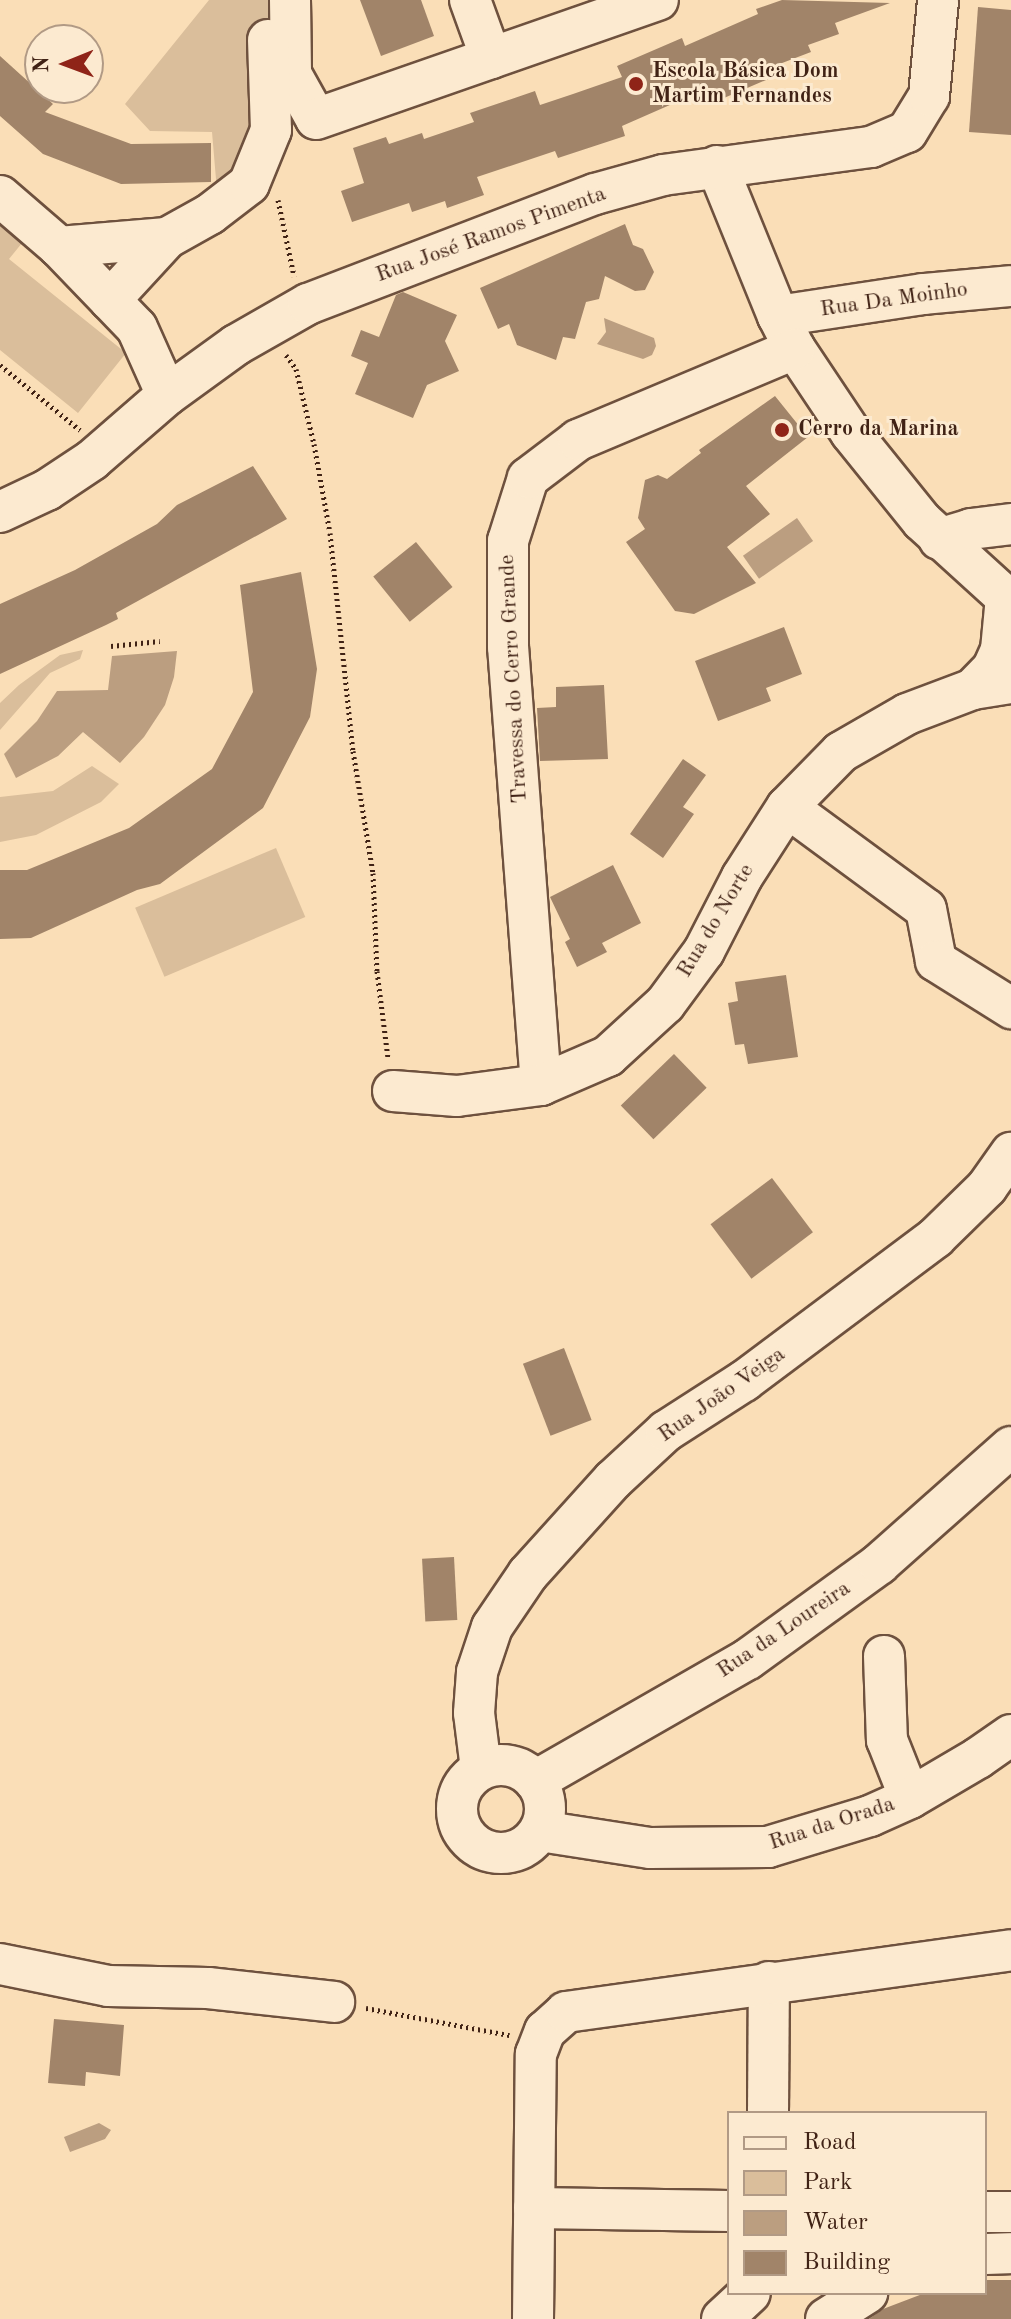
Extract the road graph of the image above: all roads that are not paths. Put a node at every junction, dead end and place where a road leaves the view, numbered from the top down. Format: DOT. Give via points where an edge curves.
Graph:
graph roads {
  1 [pos="267,0"];
  2 [pos="290,0"];
  3 [pos="470,0"];
  4 [pos="658,0"];
  5 [pos="938,0"];
  6 [pos="491,58"];
  7 [pos="717,166"];
  8 [pos="0,196"];
  9 [pos="167,238"];
  10 [pos="59,247"];
  11 [pos="1011,286"];
  12 [pos="110,300"];
  13 [pos="787,332"];
  14 [pos="167,395"];
  15 [pos="0,512"];
  16 [pos="1011,524"];
  17 [pos="939,539"];
  18 [pos="1011,546"];
  19 [pos="1002,594"];
  20 [pos="992,686"];
  21 [pos="787,807"];
  22 [pos="1011,1008"];
  23 [pos="541,1085"];
  24 [pos="393,1091"];
  25 [pos="1011,1153"];
  26 [pos="1011,1447"];
  27 [pos="884,1656"];
  28 [pos="1011,1735"];
  29 [pos="481,1769"];
  30 [pos="535,1781"];
  31 [pos="910,1798"];
  32 [pos="540,1831"];
  33 [pos="1011,1950"];
  34 [pos="0,1964"];
  35 [pos="769,1982"];
  36 [pos="334,2002"];
  37 [pos="768,2111"];
  38 [pos="534,2208"];
  39 [pos="727,2211"];
  40 [pos="987,2212"];
  41 [pos="1011,2212"];
  42 [pos="1011,2253"];
  43 [pos="987,2254"];
  44 [pos="748,2295"];
  45 [pos="864,2295"];
  46 [pos="533,2319"];
  47 [pos="722,2319"];
  48 [pos="826,2319"];
  1 -- 9 [label="street" via="271,130 249,184"];
  2 -- 6 [label="street" via="291,74 316,119"];
  3 -- 6 [label="street"];
  4 -- 6 [label="street"];
  5 -- 7 [label="street, Rua José Ramos Pimenta" via="929,96 907,132 871,147"];
  7 -- 13 [label="street"];
  7 -- 14 [label="street, Rua José Ramos Pimenta" via="595,194 284,318"];
  8 -- 10 [label="street"];
  9 -- 10 [label="street"];
  9 -- 12 [label="street"];
  10 -- 12 [label="street"];
  11 -- 13 [label="street, Rua Da Moinho" via="923,294"];
  12 -- 14 [label="street" via="137,328"];
  13 -- 17 [label="street" via="851,433"];
  13 -- 23 [label="street, Travessa do Cerro Grande" via="578,440 528,478 508,541 508,647"];
  14 -- 15 [label="street, Rua José Ramos Pimenta" via="104,450 47,490"];
  16 -- 17 [label="street"];
  17 -- 19 [label="street"];
  18 -- 19 [label="street"];
  19 -- 20 [label="street" via="1001,650"];
  20 -- 21 [label="street, Rua do Norte" via="907,714 841,752"];
  21 -- 22 [label="street" via="926,909 936,961"];
  21 -- 23 [label="street, Rua do Norte" via="742,877 704,951 665,1004 608,1056"];
  23 -- 24 [label="street, Rua do Norte" via="457,1096"];
  25 -- 29 [label="street, Rua João Veiga" via="987,1187 935,1238 744,1381 666,1431 613,1480 528,1574 492,1627 477,1672 474,1713"];
  26 -- 30 [label="street, Rua da Loureira" via="879,1564 748,1659"];
  27 -- 31 [label="street" via="887,1740"];
  28 -- 31 [label="street, Rua da Orada"];
  29 -- 30 [label="street" via="504,1764"];
  29 -- 32 [label="street" via="458,1799 465,1835 498,1854 522,1848"];
  30 -- 32 [label="street" via="545,1805"];
  31 -- 32 [label="street, Rua da Orada" via="768,1847 650,1848"];
  33 -- 35 [label="street"];
  34 -- 36 [label="street" via="108,1986 208,1988"];
  35 -- 37 [label="street"];
  35 -- 38 [label="street" via="594,2005 566,2012 545,2031 536,2054"];
  38 -- 39 [label="street"];
  38 -- 46 [label="street"];
  40 -- 41 [label="street"];
  42 -- 43 [label="street"];
  44 -- 47 [label="street"];
  45 -- 48 [label="street"];
}
